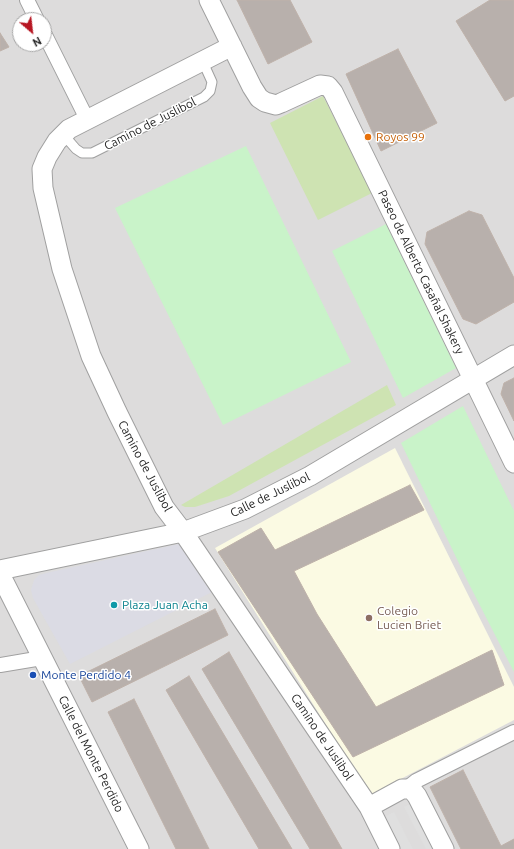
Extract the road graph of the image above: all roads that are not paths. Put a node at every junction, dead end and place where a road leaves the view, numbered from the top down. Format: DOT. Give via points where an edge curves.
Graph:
graph roads {
  1 [pos="27,0"];
  2 [pos="209,0"];
  3 [pos="33,12"];
  4 [pos="232,46"];
  5 [pos="52,49"];
  6 [pos="202,60"];
  7 [pos="87,119"];
  8 [pos="64,133"];
  9 [pos="514,355"];
  10 [pos="473,380"];
  11 [pos="514,463"];
  12 [pos="183,532"];
  13 [pos="0,570"];
  14 [pos="0,574"];
  15 [pos="42,658"];
  16 [pos="0,665"];
  17 [pos="514,732"];
  18 [pos="406,789"];
  19 [pos="369,807"];
  20 [pos="139,849"];
  21 [pos="390,849"];
  22 [pos="444,849"];
  1 -- 3 [label="street"];
  2 -- 4 [label="street"];
  4 -- 6 [label="street, Camino de Juslibol"];
  4 -- 10 [label="street, Paseo de Alberto Casañal Shakery" via="259,98 270,104 276,105 324,84 331,88"];
  5 -- 7 [label="street"];
  6 -- 7 [label="street, Camino de Juslibol"];
  6 -- 8 [label="lane, Camino de Juslibol" via="212,82 210,91 204,97 92,153 82,153 76,149"];
  7 -- 8 [label="street, Camino de Juslibol"];
  8 -- 12 [label="street, Camino de Juslibol" via="42,169 62,269 104,384 164,507"];
  9 -- 10 [label="street, Calle de Juslibol"];
  10 -- 11 [label="street, Paseo de Alberto Casañal Shakery"];
  10 -- 12 [label="street, Calle de Juslibol" via="282,491 245,509"];
  12 -- 13 [label="street, Calle de Juslibol"];
  12 -- 19 [label="street, Camino de Juslibol"];
  14 -- 15 [label="street, Calle del Monte Perdido"];
  15 -- 16 [label="street"];
  15 -- 20 [label="street, Calle del Monte Perdido"];
  17 -- 18 [label="street" via="416,781"];
  18 -- 19 [label="street"];
  18 -- 22 [label="street" via="413,791 417,796"];
  19 -- 21 [label="street, Camino de Juslibol"];
}
